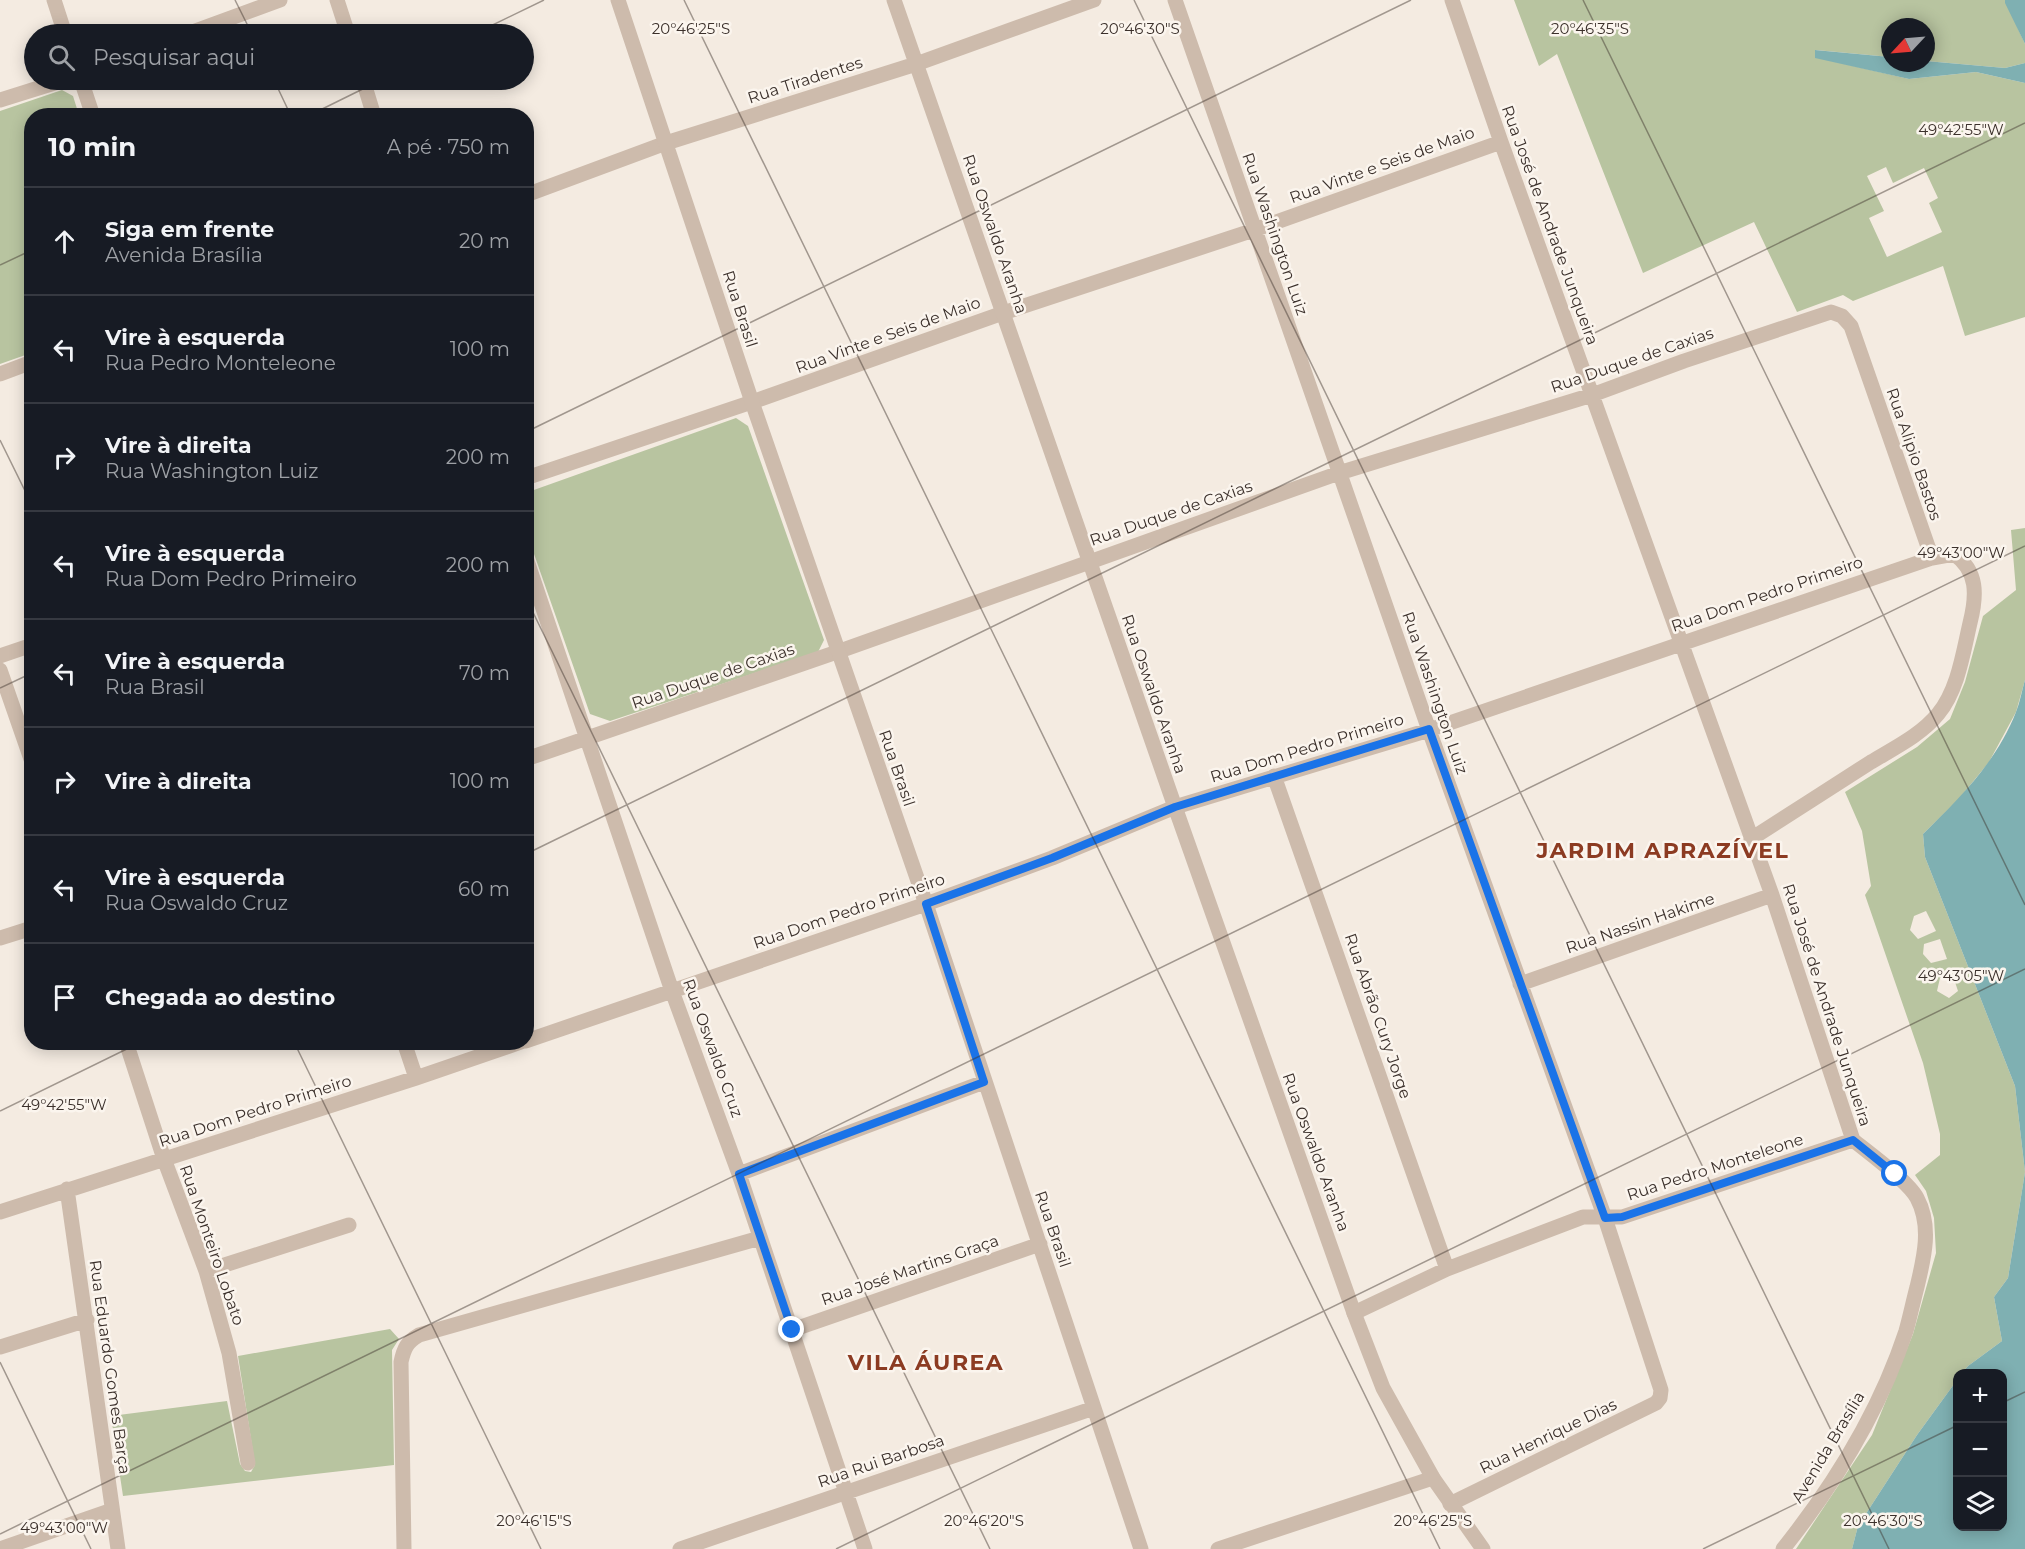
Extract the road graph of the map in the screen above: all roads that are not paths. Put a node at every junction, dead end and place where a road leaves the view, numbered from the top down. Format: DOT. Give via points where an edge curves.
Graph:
graph roads {
  1 [pos="54,0"];
  2 [pos="280,0"];
  3 [pos="337,0"];
  4 [pos="618,0"];
  5 [pos="894,0"];
  6 [pos="1094,0"];
  7 [pos="1175,0"];
  8 [pos="1452,0"];
  9 [pos="62,24"];
  10 [pos="214,24"];
  11 [pos="345,24"];
  12 [pos="916,64"];
  13 [pos="32,90"];
  14 [pos="84,90"];
  15 [pos="366,90"];
  16 [pos="0,100"];
  17 [pos="90,108"];
  18 [pos="372,108"];
  19 [pos="1501,142"];
  20 [pos="666,143"];
  21 [pos="534,192"];
  22 [pos="1254,230"];
  23 [pos="1831,312"];
  24 [pos="1003,313"];
  25 [pos="24,365"];
  26 [pos="0,374"];
  27 [pos="1592,395"];
  28 [pos="752,402"];
  29 [pos="1339,473"];
  30 [pos="534,475"];
  31 [pos="1932,558"];
  32 [pos="1089,561"];
  33 [pos="534,581"];
  34 [pos="1681,642"];
  35 [pos="24,648"];
  36 [pos="837,652"];
  37 [pos="0,656"];
  38 [pos="0,670"];
  39 [pos="1429,729"];
  40 [pos="588,738"];
  41 [pos="24,739"];
  42 [pos="534,756"];
  43 [pos="1274,776"];
  44 [pos="1175,807"];
  45 [pos="1751,839"];
  46 [pos="1772,896"];
  47 [pos="926,904"];
  48 [pos="24,930"];
  49 [pos="0,938"];
  50 [pos="1520,984"];
  51 [pos="672,990"];
  52 [pos="534,1038"];
  53 [pos="129,1050"];
  54 [pos="407,1050"];
  55 [pos="498,1050"];
  56 [pos="416,1078"];
  57 [pos="984,1082"];
  58 [pos="1853,1140"];
  59 [pos="164,1159"];
  60 [pos="739,1174"];
  61 [pos="67,1189"];
  62 [pos="0,1212"];
  63 [pos="1605,1218"];
  64 [pos="349,1225"];
  65 [pos="760,1238"];
  66 [pos="1040,1244"];
  67 [pos="1447,1269"];
  68 [pos="206,1271"];
  69 [pos="1354,1313"];
  70 [pos="87,1320"];
  71 [pos="792,1330"];
  72 [pos="0,1347"];
  73 [pos="1660,1398"];
  74 [pos="1094,1408"];
  75 [pos="248,1463"];
  76 [pos="1433,1478"];
  77 [pos="847,1492"];
  78 [pos="1450,1504"];
  79 [pos="112,1510"];
  80 [pos="0,1549"];
  81 [pos="118,1549"];
  82 [pos="404,1549"];
  83 [pos="680,1549"];
  84 [pos="865,1549"];
  85 [pos="1142,1549"];
  86 [pos="1218,1549"];
  87 [pos="1483,1549"];
  88 [pos="1783,1549"];
  1 -- 9 [label="street"];
  2 -- 10 [label="street"];
  3 -- 11 [label="street"];
  4 -- 20 [label="street, Rua Brasil"];
  5 -- 12 [label="street, Rua Oswaldo Aranha"];
  6 -- 12 [label="street, Rua Tiradentes"];
  7 -- 22 [label="street, Rua Washington Luiz"];
  8 -- 19 [label="street, Rua José de Andrade Junqueira"];
  12 -- 20 [label="street, Rua Tiradentes"];
  12 -- 24 [label="street, Rua Oswaldo Aranha"];
  13 -- 16 [label="street"];
  14 -- 17 [label="street"];
  15 -- 18 [label="street"];
  19 -- 22 [label="street, Rua Vinte e Seis de Maio"];
  19 -- 27 [label="street, Rua José de Andrade Junqueira"];
  20 -- 21 [label="street, Rua Tiradentes"];
  20 -- 28 [label="street, Rua Brasil"];
  22 -- 24 [label="street, Rua Vinte e Seis de Maio"];
  22 -- 29 [label="street, Rua Washington Luiz"];
  23 -- 27 [label="street, Rua Duque de Caxias"];
  23 -- 31 [label="street, Rua Alipio Bastos" via="1842,316 1851,326"];
  24 -- 28 [label="street, Rua Vinte e Seis de Maio"];
  24 -- 32 [label="street, Rua Oswaldo Aranha"];
  25 -- 26 [label="street"];
  27 -- 29 [label="street, Rua Duque de Caxias"];
  27 -- 34 [label="street, Rua José de Andrade Junqueira"];
  28 -- 30 [label="street, Rua Vinte e Seis de Maio"];
  28 -- 36 [label="street, Rua Brasil"];
  29 -- 32 [label="street, Rua Duque de Caxias"];
  29 -- 39 [label="street, Rua Washington Luiz"];
  31 -- 34 [label="street, Rua Dom Pedro Primeiro"];
  31 -- 45 [label="street" via="1953,554 1964,561 1973,574 1974,593 1972,617 1955,683 1938,714 1912,737"];
  32 -- 36 [label="street, Rua Duque de Caxias"];
  32 -- 44 [label="street, Rua Oswaldo Aranha"];
  33 -- 40 [label="street, Rua Oswaldo Cruz"];
  34 -- 39 [label="street, Rua Dom Pedro Primeiro"];
  34 -- 45 [label="street, Rua José de Andrade Junqueira"];
  35 -- 37 [label="street"];
  36 -- 40 [label="street, Rua Duque de Caxias"];
  36 -- 47 [label="street, Rua Brasil"];
  38 -- 41 [label="street"];
  39 -- 43 [label="street, Rua Dom Pedro Primeiro"];
  39 -- 50 [label="street, Rua Washington Luiz"];
  40 -- 42 [label="street, Rua Duque de Caxias"];
  40 -- 51 [label="street, Rua Oswaldo Cruz"];
  43 -- 44 [label="street, Rua Dom Pedro Primeiro"];
  43 -- 67 [label="street, Rua Abrão Cury Jorge"];
  44 -- 47 [label="street, Rua Dom Pedro Primeiro"];
  44 -- 69 [label="street, Rua Oswaldo Aranha"];
  45 -- 46 [label="street, Rua José de Andrade Junqueira"];
  46 -- 50 [label="street, Rua Nassin Hakime"];
  46 -- 58 [label="street, Rua José de Andrade Junqueira"];
  47 -- 51 [label="street, Rua Dom Pedro Primeiro"];
  47 -- 57 [label="street, Rua Brasil"];
  48 -- 49 [label="street"];
  50 -- 63 [label="street, Rua Washington Luiz"];
  51 -- 52 [label="street, Rua Dom Pedro Primeiro"];
  51 -- 60 [label="street, Rua Oswaldo Cruz"];
  53 -- 59 [label="street, Rua Monteiro Lobato"];
  54 -- 56 [label="street"];
  55 -- 56 [label="street, Rua Dom Pedro Primeiro"];
  56 -- 59 [label="street, Rua Dom Pedro Primeiro"];
  57 -- 60 [label="street"];
  57 -- 66 [label="street, Rua Brasil"];
  58 -- 63 [label="street, Rua Pedro Monteleone" via="1622,1217"];
  58 -- 88 [label="street, Avenida Brasília" via="1895,1174 1917,1198 1925,1226 1925,1252 1906,1331 1885,1383 1830,1483"];
  59 -- 61 [label="street, Rua Dom Pedro Primeiro"];
  59 -- 68 [label="street, Rua Monteiro Lobato"];
  60 -- 65 [label="street, Rua Oswaldo Cruz"];
  61 -- 62 [label="street, Rua Dom Pedro Primeiro"];
  61 -- 70 [label="street, Rua Eduardo Gomes Barça"];
  63 -- 67 [label="street, Rua Pedro Monteleone" via="1583,1217"];
  63 -- 73 [label="street, Rua Washington Luiz" via="1661,1390"];
  64 -- 68 [label="street"];
  65 -- 71 [label="street, Rua Oswaldo Cruz"];
  65 -- 82 [label="street" via="419,1335 408,1342 401,1362"];
  66 -- 71 [label="street, Rua José Martins Graça"];
  66 -- 74 [label="street, Rua Brasil"];
  67 -- 69 [label="street, Rua Pedro Monteleone"];
  68 -- 75 [label="street, Rua Monteiro Lobato" via="229,1353"];
  69 -- 76 [label="street, Rua Oswaldo Aranha" via="1383,1388"];
  70 -- 72 [label="street"];
  70 -- 79 [label="street, Rua Eduardo Gomes Barça"];
  71 -- 77 [label="street, Rua Oswaldo Cruz"];
  73 -- 78 [label="street, Rua Henrique Dias"];
  74 -- 77 [label="street, Rua Rui Barbosa"];
  74 -- 85 [label="street, Rua Brasil"];
  76 -- 78 [label="street, Rua Oswaldo Aranha"];
  76 -- 86 [label="street"];
  77 -- 83 [label="street, Rua Rui Barbosa"];
  77 -- 84 [label="street, Rua Oswaldo Cruz"];
  78 -- 87 [label="street, Rua Oswaldo Aranha"];
  79 -- 80 [label="street"];
  79 -- 81 [label="street, Rua Eduardo Gomes Barça"];
}
